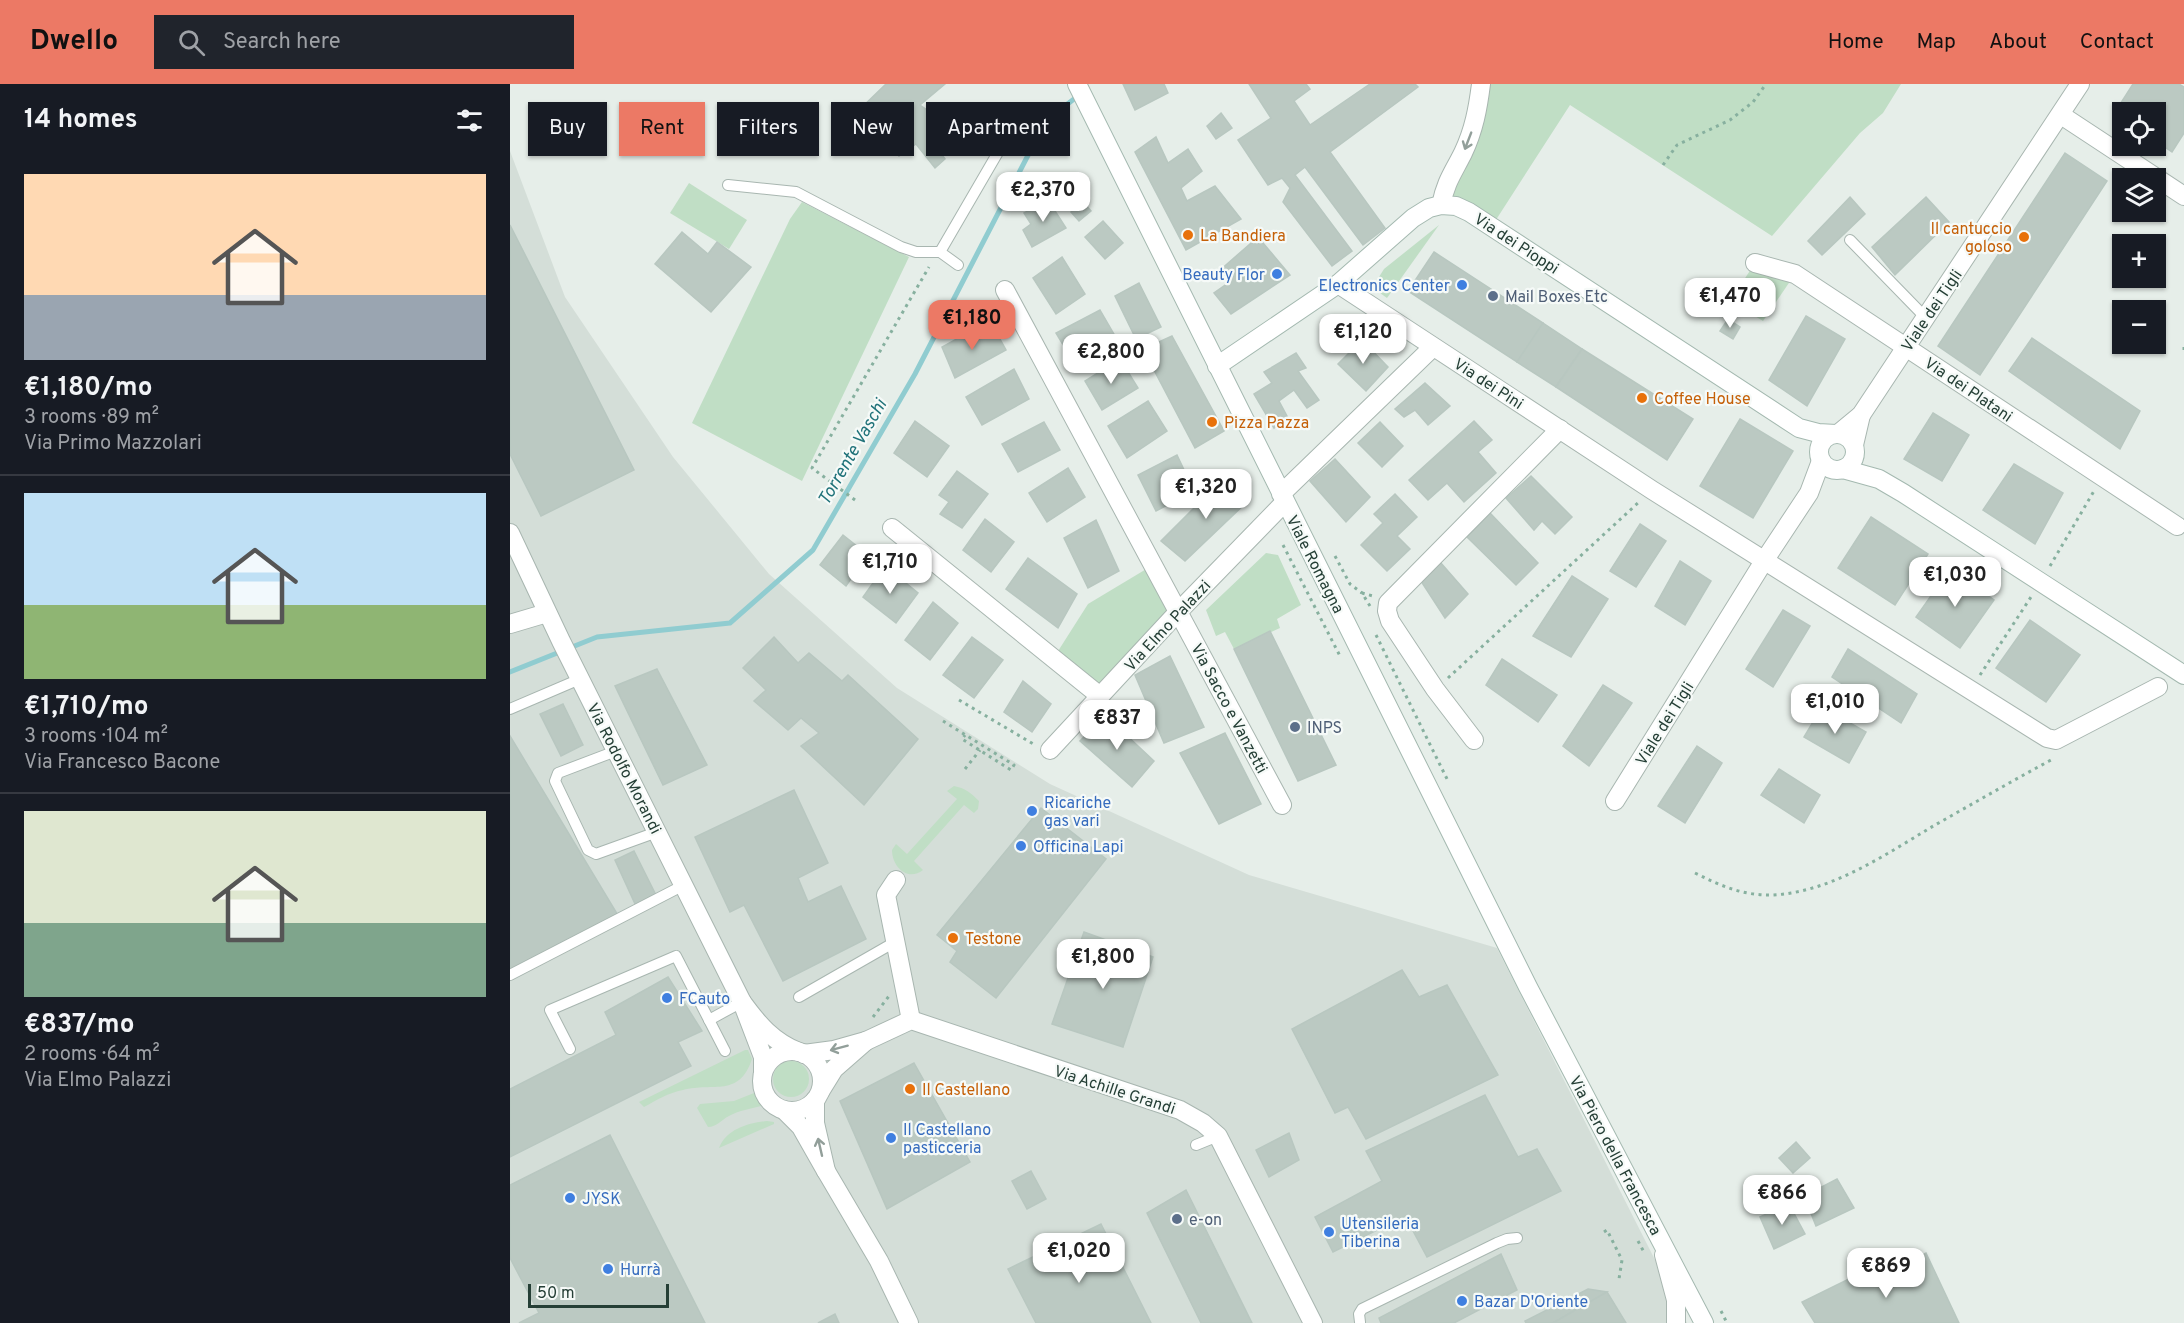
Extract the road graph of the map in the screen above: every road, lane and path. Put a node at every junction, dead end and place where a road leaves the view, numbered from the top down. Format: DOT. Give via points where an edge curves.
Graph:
graph roads {
  1 [pos="1077,84"];
  2 [pos="1481,84"];
  3 [pos="1766,84"];
  4 [pos="2080,84"];
  5 [pos="2061,115"];
  6 [pos="996,156"];
  7 [pos="1663,165"];
  8 [pos="728,185"];
  9 [pos="2184,196"];
  10 [pos="1441,205"];
  11 [pos="1850,240"];
  12 [pos="940,252"];
  13 [pos="933,261"];
  14 [pos="1755,263"];
  15 [pos="958,265"];
  16 [pos="1338,284"];
  17 [pos="1005,290"];
  18 [pos="1926,318"];
  19 [pos="1433,347"];
  20 [pos="1906,347"];
  21 [pos="1217,366"];
  22 [pos="1861,415"];
  23 [pos="1799,428"];
  24 [pos="1560,429"];
  25 [pos="1837,434"];
  26 [pos="1855,448"];
  27 [pos="1829,464"];
  28 [pos="1879,479"];
  29 [pos="1652,490"];
  30 [pos="1283,498"];
  31 [pos="855,500"];
  32 [pos="2177,526"];
  33 [pos="892,528"];
  34 [pos="510,533"];
  35 [pos="1764,561"];
  36 [pos="1388,603"];
  37 [pos="1179,612"];
  38 [pos="547,613"];
  39 [pos="1370,615"];
  40 [pos="510,624"];
  41 [pos="1375,633"];
  42 [pos="578,675"];
  43 [pos="2184,675"];
  44 [pos="2158,687"];
  45 [pos="1435,689"];
  46 [pos="1100,696"];
  47 [pos="959,700"];
  48 [pos="510,710"];
  49 [pos="944,722"];
  50 [pos="965,735"];
  51 [pos="2056,740"];
  52 [pos="1474,741"];
  53 [pos="980,750"];
  54 [pos="1050,750"];
  55 [pos="616,752"];
  56 [pos="965,769"];
  57 [pos="1453,791"];
  58 [pos="1615,801"];
  59 [pos="1282,805"];
  60 [pos="657,832"];
  61 [pos="1695,873"];
  62 [pos="896,880"];
  63 [pos="684,885"];
  64 [pos="895,942"];
  65 [pos="510,975"];
  66 [pos="1528,987"];
  67 [pos="799,997"];
  68 [pos="742,1002"];
  69 [pos="709,1020"];
  70 [pos="911,1020"];
  71 [pos="866,1041"];
  72 [pos="570,1049"];
  73 [pos="725,1051"];
  74 [pos="802,1053"];
  75 [pos="764,1071"];
  76 [pos="816,1097"];
  77 [pos="784,1110"];
  78 [pos="1218,1136"];
  79 [pos="1196,1145"];
  80 [pos="826,1171"];
  81 [pos="1604,1232"];
  82 [pos="1517,1238"];
  83 [pos="1661,1241"];
  84 [pos="1619,1279"];
  85 [pos="1360,1322"];
  86 [pos="909,1323"];
  87 [pos="1313,1323"];
  88 [pos="1676,1323"];
  89 [pos="1704,1323"];
  1 -- 21 [label="street, Viale Romagna"];
  2 -- 10 [label="street, one-way" via="1477,118 1445,185"];
  3 -- 7 [label="path" via="1753,102 1730,120 1677,145"];
  4 -- 5 [label="street, Viale dei Tigli"];
  5 -- 9 [label="street"];
  5 -- 18 [label="street, Viale dei Tigli"];
  6 -- 12 [label="lane"];
  8 -- 12 [label="lane" via="796,192 901,247 916,252"];
  10 -- 16 [label="street" via="1413,218"];
  10 -- 23 [label="street, Via dei Pioppi" via="1456,206 1465,218 1700,371"];
  11 -- 18 [label="lane"];
  12 -- 15 [label="lane"];
  13 -- 31 [label="path" via="812,468"];
  14 -- 20 [label="street, Via dei Platani" via="1795,274"];
  16 -- 19 [label="street, Via dei Pini"];
  16 -- 21 [label="street"];
  17 -- 37 [label="street, Via Sacco e Vanzetti"];
  18 -- 20 [label="street, Viale dei Tigli"];
  19 -- 24 [label="street, Via dei Pini"];
  19 -- 30 [label="street, Via Elmo Palazzi"];
  20 -- 22 [label="street, Viale dei Tigli"];
  20 -- 32 [label="street, Via dei Platani"];
  21 -- 30 [label="street, Viale Romagna"];
  22 -- 25 [label="street, Viale dei Tigli"];
  22 -- 26 [label="street, Viale dei Tigli"];
  23 -- 25 [label="street, Via dei Pioppi"];
  23 -- 27 [label="street, Via dei Pioppi"];
  24 -- 29 [label="street, Via dei Pini"];
  24 -- 36 [label="street"];
  25 -- 26 [label="street" via="1846,436"];
  25 -- 27 [label="street, Viale dei Tigli" via="1821,442"];
  26 -- 27 [label="street, Viale dei Tigli" via="1852,462"];
  26 -- 28 [label="street"];
  27 -- 28 [label="street"];
  27 -- 35 [label="street, Viale dei Tigli"];
  28 -- 43 [label="street"];
  29 -- 35 [label="street, Via dei Pini"];
  29 -- 45 [label="path"];
  30 -- 37 [label="street, Via Elmo Palazzi"];
  30 -- 66 [label="street, Viale Romagna"];
  33 -- 46 [label="street"];
  34 -- 38 [label="street, Via Rodolfo Morandi"];
  35 -- 51 [label="street" via="2029,729"];
  35 -- 58 [label="street, Viale dei Tigli"];
  36 -- 39 [label="path" via="1362,593"];
  36 -- 45 [label="street" via="1390,621"];
  37 -- 46 [label="street, Via Elmo Palazzi"];
  37 -- 59 [label="street, Via Sacco e Vanzetti"];
  38 -- 40 [label="street"];
  38 -- 42 [label="street, Via Rodolfo Morandi"];
  41 -- 57 [label="path"];
  42 -- 48 [label="lane"];
  42 -- 55 [label="street, Via Rodolfo Morandi"];
  44 -- 51 [label="street"];
  45 -- 52 [label="street"];
  46 -- 54 [label="street, Via Elmo Palazzi"];
  47 -- 54 [label="path" via="1027,741"];
  49 -- 50 [label="path"];
  50 -- 53 [label="path" via="962,739"];
  50 -- 53 [label="path" via="1014,765 1011,770"];
  51 -- 61 [label="path" via="2051,760 1867,864 1811,890 1773,895 1745,893"];
  53 -- 56 [label="path"];
  55 -- 60 [label="street, Via Rodolfo Morandi"];
  55 -- 60 [label="lane" via="558,773 555,781 588,850 596,854"];
  60 -- 63 [label="street, Via Rodolfo Morandi"];
  62 -- 64 [label="street" via="886,895"];
  63 -- 65 [label="lane"];
  63 -- 68 [label="street, Via Rodolfo Morandi"];
  64 -- 67 [label="lane"];
  64 -- 70 [label="street"];
  66 -- 83 [label="street, Via Piero della Francesca"];
  68 -- 69 [label="lane"];
  68 -- 74 [label="street, Via Rodolfo Morandi" via="769,1035"];
  68 -- 75 [label="street, Via Rodolfo Morandi" via="760,1046"];
  69 -- 72 [label="lane" via="676,956 550,1010"];
  69 -- 73 [label="lane"];
  70 -- 71 [label="street"];
  70 -- 78 [label="street, Via Achille Grandi" via="1180,1110"];
  71 -- 74 [label="street, one-way"];
  71 -- 76 [label="street" via="834,1069"];
  74 -- 75 [label="street" via="777,1055"];
  74 -- 76 [label="street" via="814,1062 820,1074"];
  75 -- 77 [label="street" via="764,1093"];
  76 -- 77 [label="street" via="803,1108"];
  80 -- 76 [label="street, one-way" via="815,1123"];
  77 -- 80 [label="street" via="801,1127"];
  78 -- 79 [label="lane"];
  78 -- 87 [label="street, Via Achille Grandi"];
  80 -- 86 [label="street" via="879,1261"];
  81 -- 84 [label="path" via="1607,1230 1622,1260"];
  82 -- 85 [label="lane" via="1497,1243 1362,1310"];
  83 -- 88 [label="street" via="1676,1300"];
  83 -- 89 [label="street, Via Piero della Francesca"];
}
